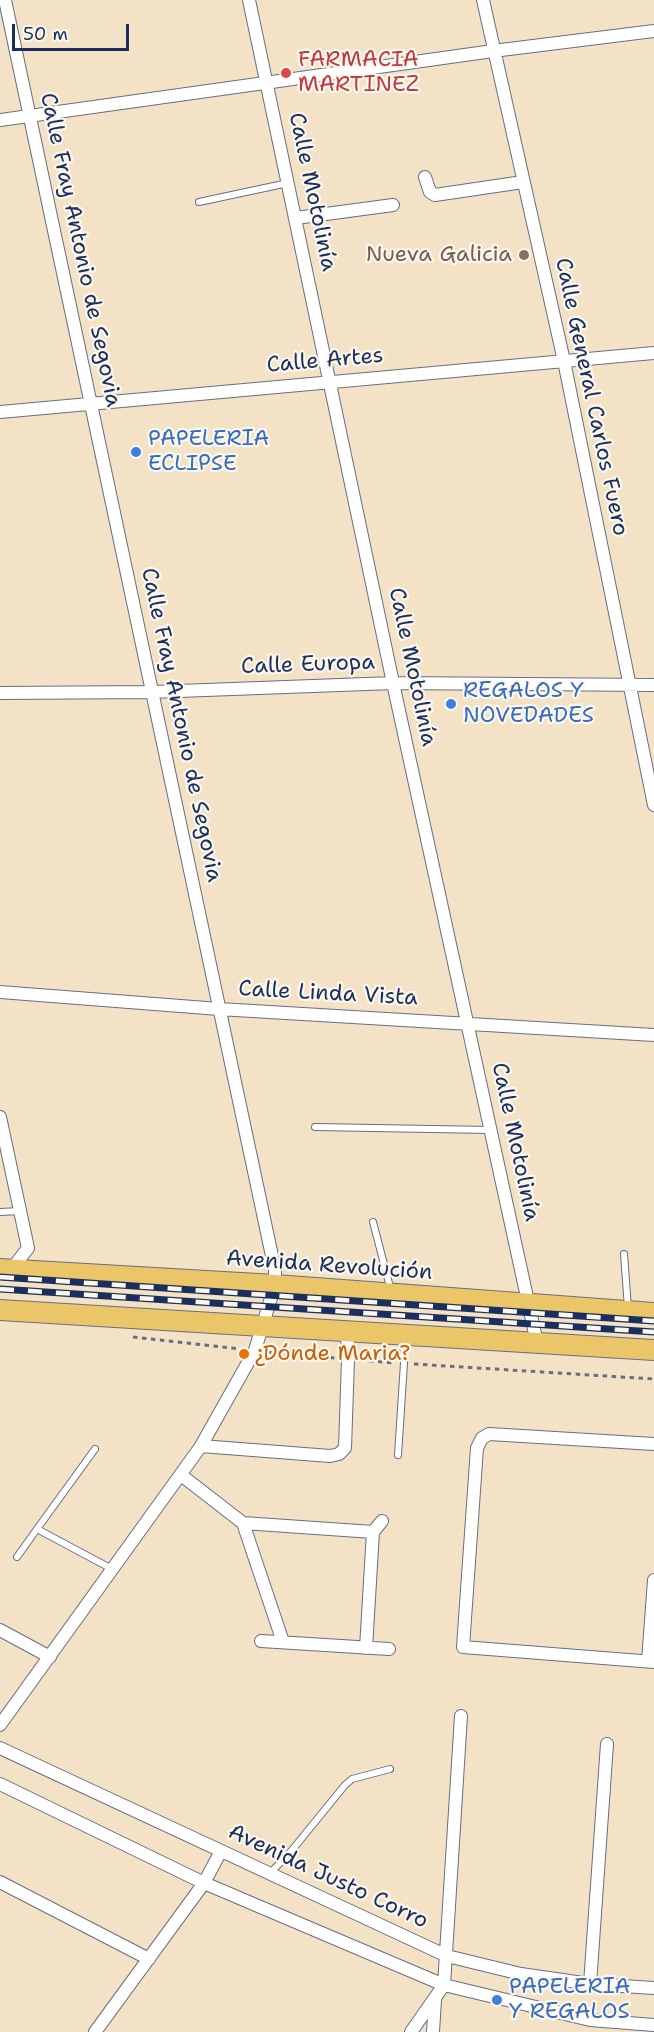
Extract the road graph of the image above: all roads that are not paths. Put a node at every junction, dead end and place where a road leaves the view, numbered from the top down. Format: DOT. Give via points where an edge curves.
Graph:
graph roads {
  1 [pos="5,0"];
  2 [pos="249,0"];
  3 [pos="483,0"];
  4 [pos="654,31"];
  5 [pos="493,51"];
  6 [pos="267,82"];
  7 [pos="30,116"];
  8 [pos="0,120"];
  9 [pos="425,177"];
  10 [pos="523,182"];
  11 [pos="288,183"];
  12 [pos="200,202"];
  13 [pos="393,205"];
  14 [pos="296,218"];
  15 [pos="654,353"];
  16 [pos="564,361"];
  17 [pos="331,382"];
  18 [pos="91,404"];
  19 [pos="0,412"];
  20 [pos="393,682"];
  21 [pos="630,685"];
  22 [pos="654,685"];
  23 [pos="152,692"];
  24 [pos="0,693"];
  25 [pos="654,805"];
  26 [pos="0,992"];
  27 [pos="219,1009"];
  28 [pos="467,1023"];
  29 [pos="654,1035"];
  30 [pos="0,1117"];
  31 [pos="315,1127"];
  32 [pos="491,1130"];
  33 [pos="20,1211"];
  34 [pos="0,1212"];
  35 [pos="372,1222"];
  36 [pos="624,1254"];
  37 [pos="4,1273"];
  38 [pos="275,1285"];
  39 [pos="392,1294"];
  40 [pos="528,1304"];
  41 [pos="0,1310"];
  42 [pos="628,1312"];
  43 [pos="654,1313"];
  44 [pos="262,1326"];
  45 [pos="347,1331"];
  46 [pos="403,1334"];
  47 [pos="537,1343"];
  48 [pos="654,1350"];
  49 [pos="654,1444"];
  50 [pos="201,1446"];
  51 [pos="95,1449"];
  52 [pos="399,1455"];
  53 [pos="181,1474"];
  54 [pos="382,1521"];
  55 [pos="243,1523"];
  56 [pos="37,1529"];
  57 [pos="373,1532"];
  58 [pos="17,1557"];
  59 [pos="113,1569"];
  60 [pos="654,1580"];
  61 [pos="0,1630"];
  62 [pos="261,1641"];
  63 [pos="283,1642"];
  64 [pos="366,1648"];
  65 [pos="389,1649"];
  66 [pos="50,1657"];
  67 [pos="651,1661"];
  68 [pos="461,1716"];
  69 [pos="0,1725"];
  70 [pos="607,1744"];
  71 [pos="0,1748"];
  72 [pos="390,1769"];
  73 [pos="0,1785"];
  74 [pos="221,1851"];
  75 [pos="270,1874"];
  76 [pos="0,1882"];
  77 [pos="204,1882"];
  78 [pos="447,1956"];
  79 [pos="149,1959"];
  80 [pos="590,1984"];
  81 [pos="444,1985"];
  82 [pos="654,1988"];
  83 [pos="435,1999"];
  84 [pos="654,2025"];
  85 [pos="589,2026"];
  86 [pos="95,2032"];
  87 [pos="411,2032"];
  88 [pos="433,2032"];
  1 -- 7 [label="street, Calle Fray Antonio de Segovia"];
  2 -- 6 [label="street, Calle Motolinía"];
  3 -- 5 [label="street, Calle General Carlos Fuero"];
  4 -- 5 [label="street"];
  5 -- 6 [label="street"];
  5 -- 10 [label="street, Calle General Carlos Fuero"];
  6 -- 7 [label="street"];
  6 -- 11 [label="street, Calle Motolinía"];
  7 -- 8 [label="street"];
  7 -- 18 [label="street, Calle Fray Antonio de Segovia"];
  9 -- 10 [label="street" via="435,195"];
  10 -- 16 [label="street, Calle General Carlos Fuero"];
  11 -- 12 [label="lane"];
  11 -- 14 [label="street, Calle Motolinía"];
  13 -- 14 [label="street"];
  14 -- 17 [label="street, Calle Motolinía"];
  15 -- 16 [label="street, Calle Artes"];
  16 -- 17 [label="street, Calle Artes"];
  16 -- 21 [label="street, Calle General Carlos Fuero"];
  17 -- 18 [label="street, Calle Artes"];
  17 -- 20 [label="street, Calle Motolinía"];
  18 -- 19 [label="street, Calle Artes"];
  18 -- 23 [label="street, Calle Fray Antonio de Segovia"];
  20 -- 21 [label="street, Calle Europa"];
  20 -- 23 [label="street, Calle Europa"];
  20 -- 28 [label="street, Calle Motolinía"];
  21 -- 22 [label="street, Calle Europa"];
  21 -- 25 [label="street, Calle General Carlos Fuero"];
  23 -- 24 [label="street, Calle Europa"];
  23 -- 27 [label="street, Calle Fray Antonio de Segovia"];
  26 -- 27 [label="street, Calle Linda Vista"];
  27 -- 28 [label="street, Calle Linda Vista"];
  27 -- 38 [label="street, Calle Fray Antonio de Segovia"];
  28 -- 29 [label="street, Calle Linda Vista"];
  28 -- 32 [label="street, Calle Motolinía"];
  30 -- 33 [label="street"];
  31 -- 32 [label="lane"];
  32 -- 40 [label="street, Calle Motolinía"];
  33 -- 34 [label="lane"];
  33 -- 37 [label="street" via="28,1248"];
  35 -- 39 [label="lane"];
  36 -- 42 [label="lane"];
  37 -- 38 [label="main road, Avenida Revolución"];
  38 -- 39 [label="main road, Avenida Revolución"];
  38 -- 44 [label="street, Calle Fray Antonio de Segovia"];
  39 -- 40 [label="main road, Avenida Revolución"];
  40 -- 42 [label="main road, Avenida Revolución"];
  40 -- 47 [label="street, Calle Motolinía"];
  41 -- 44 [label="main road"];
  42 -- 43 [label="main road, Avenida Revolución"];
  44 -- 45 [label="main road"];
  44 -- 50 [label="street, Calle Fray Antonio de Segovia" via="255,1350"];
  45 -- 46 [label="main road"];
  45 -- 50 [label="street" via="345,1448 339,1454"];
  46 -- 47 [label="main road"];
  46 -- 52 [label="lane"];
  47 -- 48 [label="main road"];
  49 -- 67 [label="street" via="489,1434 482,1438 477,1448 463,1647"];
  50 -- 53 [label="street, Calle Fray Antonio de Segovia"];
  51 -- 56 [label="lane"];
  53 -- 55 [label="street"];
  53 -- 59 [label="street, Calle Fray Antonio de Segovia"];
  54 -- 57 [label="street"];
  55 -- 57 [label="street"];
  55 -- 63 [label="street"];
  56 -- 58 [label="lane"];
  56 -- 59 [label="lane"];
  57 -- 64 [label="street"];
  59 -- 66 [label="street, Calle Fray Antonio de Segovia"];
  60 -- 67 [label="street"];
  61 -- 66 [label="street"];
  62 -- 63 [label="street"];
  63 -- 64 [label="street"];
  64 -- 65 [label="street"];
  66 -- 69 [label="street, Calle Fray Antonio de Segovia"];
  68 -- 78 [label="street"];
  70 -- 80 [label="street"];
  71 -- 74 [label="street, Avenida Justo Corro"];
  72 -- 75 [label="lane" via="352,1779 345,1785"];
  73 -- 77 [label="street"];
  74 -- 75 [label="street, Avenida Justo Corro"];
  74 -- 77 [label="street"];
  75 -- 78 [label="street, Avenida Justo Corro"];
  76 -- 79 [label="street"];
  77 -- 79 [label="street"];
  77 -- 81 [label="street"];
  78 -- 80 [label="street, Avenida Justo Corro" via="521,1974"];
  78 -- 81 [label="street"];
  79 -- 86 [label="street"];
  80 -- 82 [label="street, Avenida Justo Corro"];
  81 -- 83 [label="street"];
  81 -- 85 [label="street"];
  83 -- 87 [label="street"];
  83 -- 88 [label="street"];
  84 -- 85 [label="street"];
}
